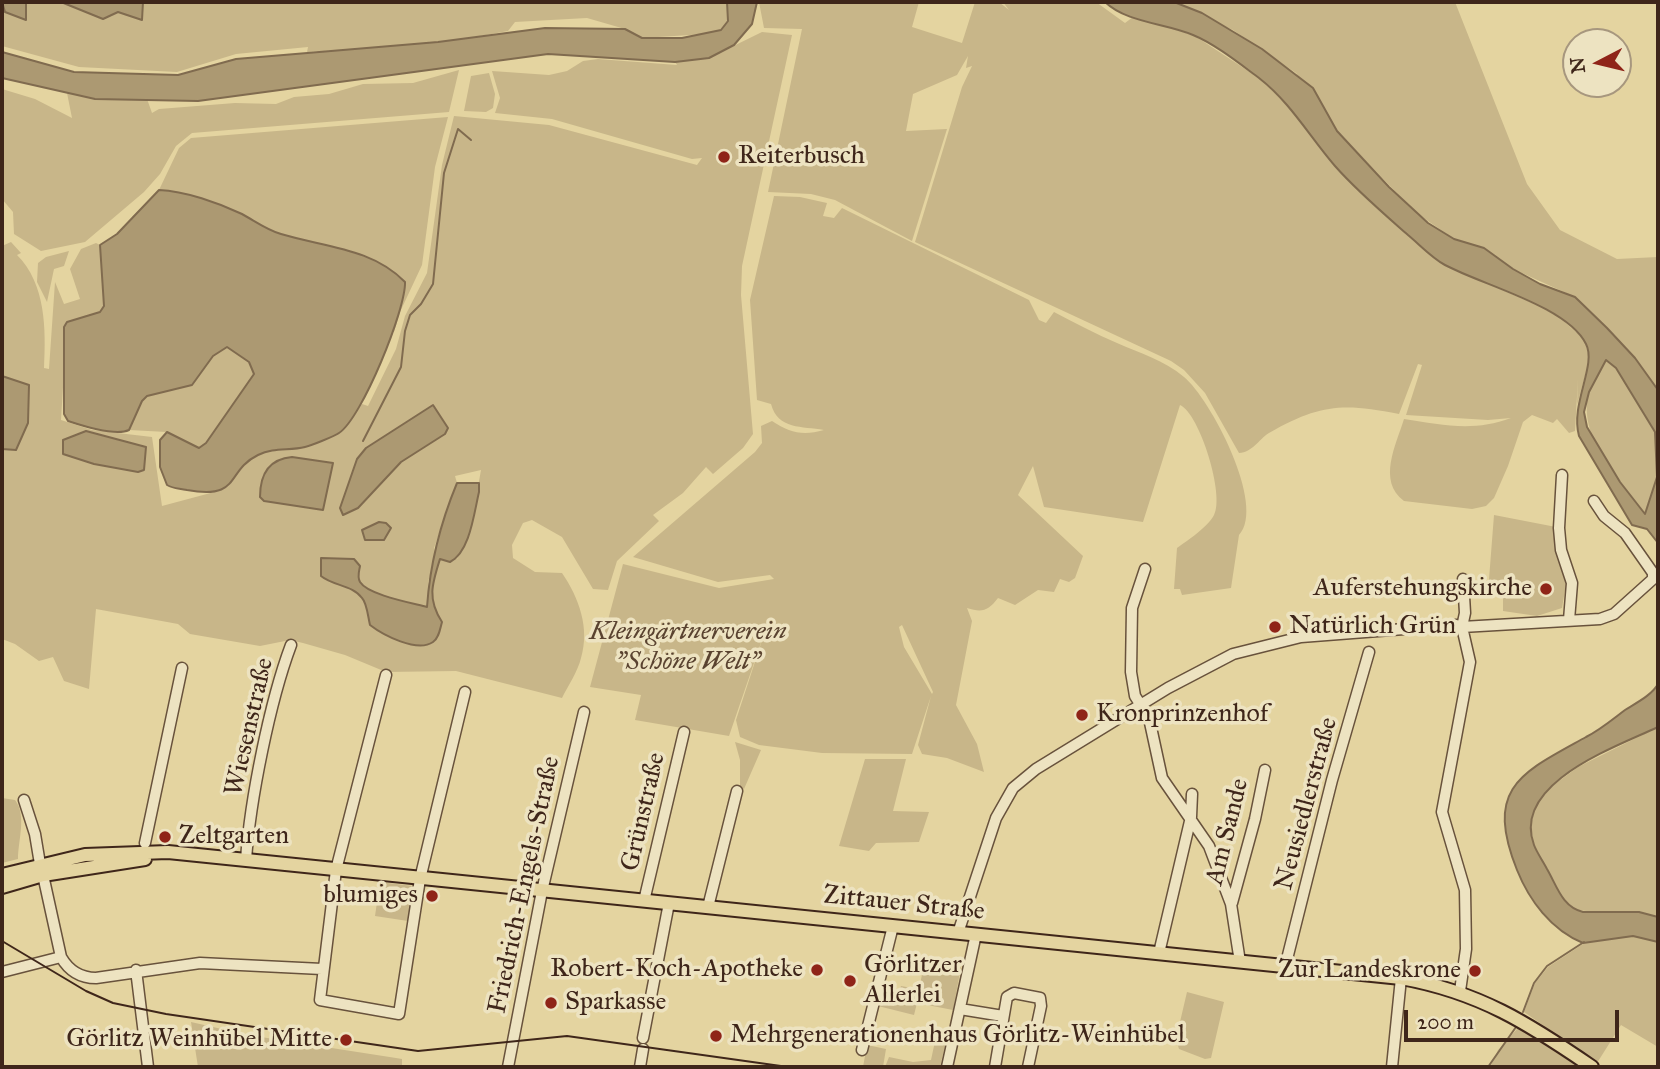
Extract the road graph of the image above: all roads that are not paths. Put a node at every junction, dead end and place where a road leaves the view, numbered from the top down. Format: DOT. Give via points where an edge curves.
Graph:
graph roads {
  1 [pos="1562,475"];
  2 [pos="1594,501"];
  3 [pos="1145,569"];
  4 [pos="1463,579"];
  5 [pos="1569,620"];
  6 [pos="1462,627"];
  7 [pos="292,645"];
  8 [pos="1369,652"];
  9 [pos="182,668"];
  10 [pos="386,674"];
  11 [pos="465,692"];
  12 [pos="1140,706"];
  13 [pos="584,712"];
  14 [pos="684,732"];
  15 [pos="1265,769"];
  16 [pos="737,791"];
  17 [pos="1192,793"];
  18 [pos="24,800"];
  19 [pos="1191,817"];
  20 [pos="145,843"];
  21 [pos="246,860"];
  22 [pos="41,869"];
  23 [pos="336,870"];
  24 [pos="2,875"];
  25 [pos="420,879"];
  26 [pos="2,887"];
  27 [pos="542,891"];
  28 [pos="644,901"];
  29 [pos="669,903"];
  30 [pos="1231,904"];
  31 [pos="708,907"];
  32 [pos="893,926"];
  33 [pos="958,933"];
  34 [pos="976,934"];
  35 [pos="1159,953"];
  36 [pos="61,957"];
  37 [pos="1240,962"];
  38 [pos="1285,967"];
  39 [pos="136,970"];
  40 [pos="322,970"];
  41 [pos="2,972"];
  42 [pos="1401,978"];
  43 [pos="1460,991"];
  44 [pos="960,1009"];
  45 [pos="1003,1016"];
  46 [pos="862,1050"];
  47 [pos="148,1067"];
  48 [pos="508,1067"];
  49 [pos="640,1067"];
  50 [pos="947,1067"];
  51 [pos="995,1067"];
  52 [pos="1028,1067"];
  53 [pos="1392,1067"];
  54 [pos="1592,1067"];
  1 -- 5 [label="street" via="1559,528 1572,583"];
  2 -- 5 [label="street" via="1625,533 1654,576 1614,614"];
  3 -- 12 [label="street, Am Sande" via="1132,608 1131,672"];
  4 -- 6 [label="street"];
  5 -- 6 [label="street"];
  6 -- 12 [label="street" via="1356,632 1266,644 1233,653"];
  6 -- 43 [label="street" via="1471,662 1442,812 1465,890 1466,949"];
  7 -- 21 [label="street, Wiesenstraße" via="266,745"];
  8 -- 38 [label="street, Neusiedlerstraße"];
  9 -- 20 [label="street"];
  10 -- 23 [label="street"];
  11 -- 25 [label="street"];
  12 -- 19 [label="street, Am Sande" via="1149,718 1162,778"];
  12 -- 33 [label="street" via="1013,788 996,818"];
  13 -- 27 [label="street, Friedrich-Engels-Straße"];
  14 -- 28 [label="street, Grünstraße"];
  15 -- 30 [label="street, Am Sande"];
  16 -- 31 [label="street"];
  17 -- 19 [label="street"];
  18 -- 22 [label="street"];
  19 -- 30 [label="street, Am Sande" via="1209,846"];
  19 -- 35 [label="street"];
  21 -- 22 [label="main road, Zittauer Straße" via="191,855"];
  21 -- 23 [label="main road, Zittauer Straße"];
  22 -- 24 [label="main road, Zittauer Straße"];
  22 -- 26 [label="main road, Zittauer Straße"];
  22 -- 36 [label="street"];
  23 -- 25 [label="main road, Zittauer Straße"];
  23 -- 40 [label="street"];
  25 -- 27 [label="main road, Zittauer Straße"];
  25 -- 40 [label="street" via="399,1014 320,1000"];
  27 -- 28 [label="main road, Zittauer Straße"];
  27 -- 48 [label="street, Friedrich-Engels-Straße"];
  28 -- 29 [label="main road, Zittauer Straße"];
  29 -- 31 [label="main road, Zittauer Straße"];
  29 -- 49 [label="street"];
  30 -- 37 [label="street, Am Sande"];
  31 -- 32 [label="main road, Zittauer Straße"];
  32 -- 33 [label="main road, Zittauer Straße"];
  32 -- 46 [label="street"];
  33 -- 34 [label="main road, Zittauer Straße"];
  34 -- 35 [label="main road, Zittauer Straße"];
  34 -- 44 [label="street"];
  35 -- 37 [label="main road, Zittauer Straße"];
  36 -- 39 [label="street" via="72,971 88,978"];
  36 -- 41 [label="street"];
  37 -- 38 [label="main road, Zittauer Straße"];
  38 -- 42 [label="main road, Zittauer Straße"];
  39 -- 40 [label="street" via="200,963"];
  39 -- 47 [label="street"];
  42 -- 43 [label="main road, Zittauer Straße"];
  42 -- 53 [label="street"];
  43 -- 54 [label="main road, Zittauer Straße" via="1512,1016"];
  44 -- 45 [label="street"];
  44 -- 50 [label="street"];
  45 -- 51 [label="street"];
  45 -- 52 [label="street" via="1007,997 1014,993 1040,998"];
}
